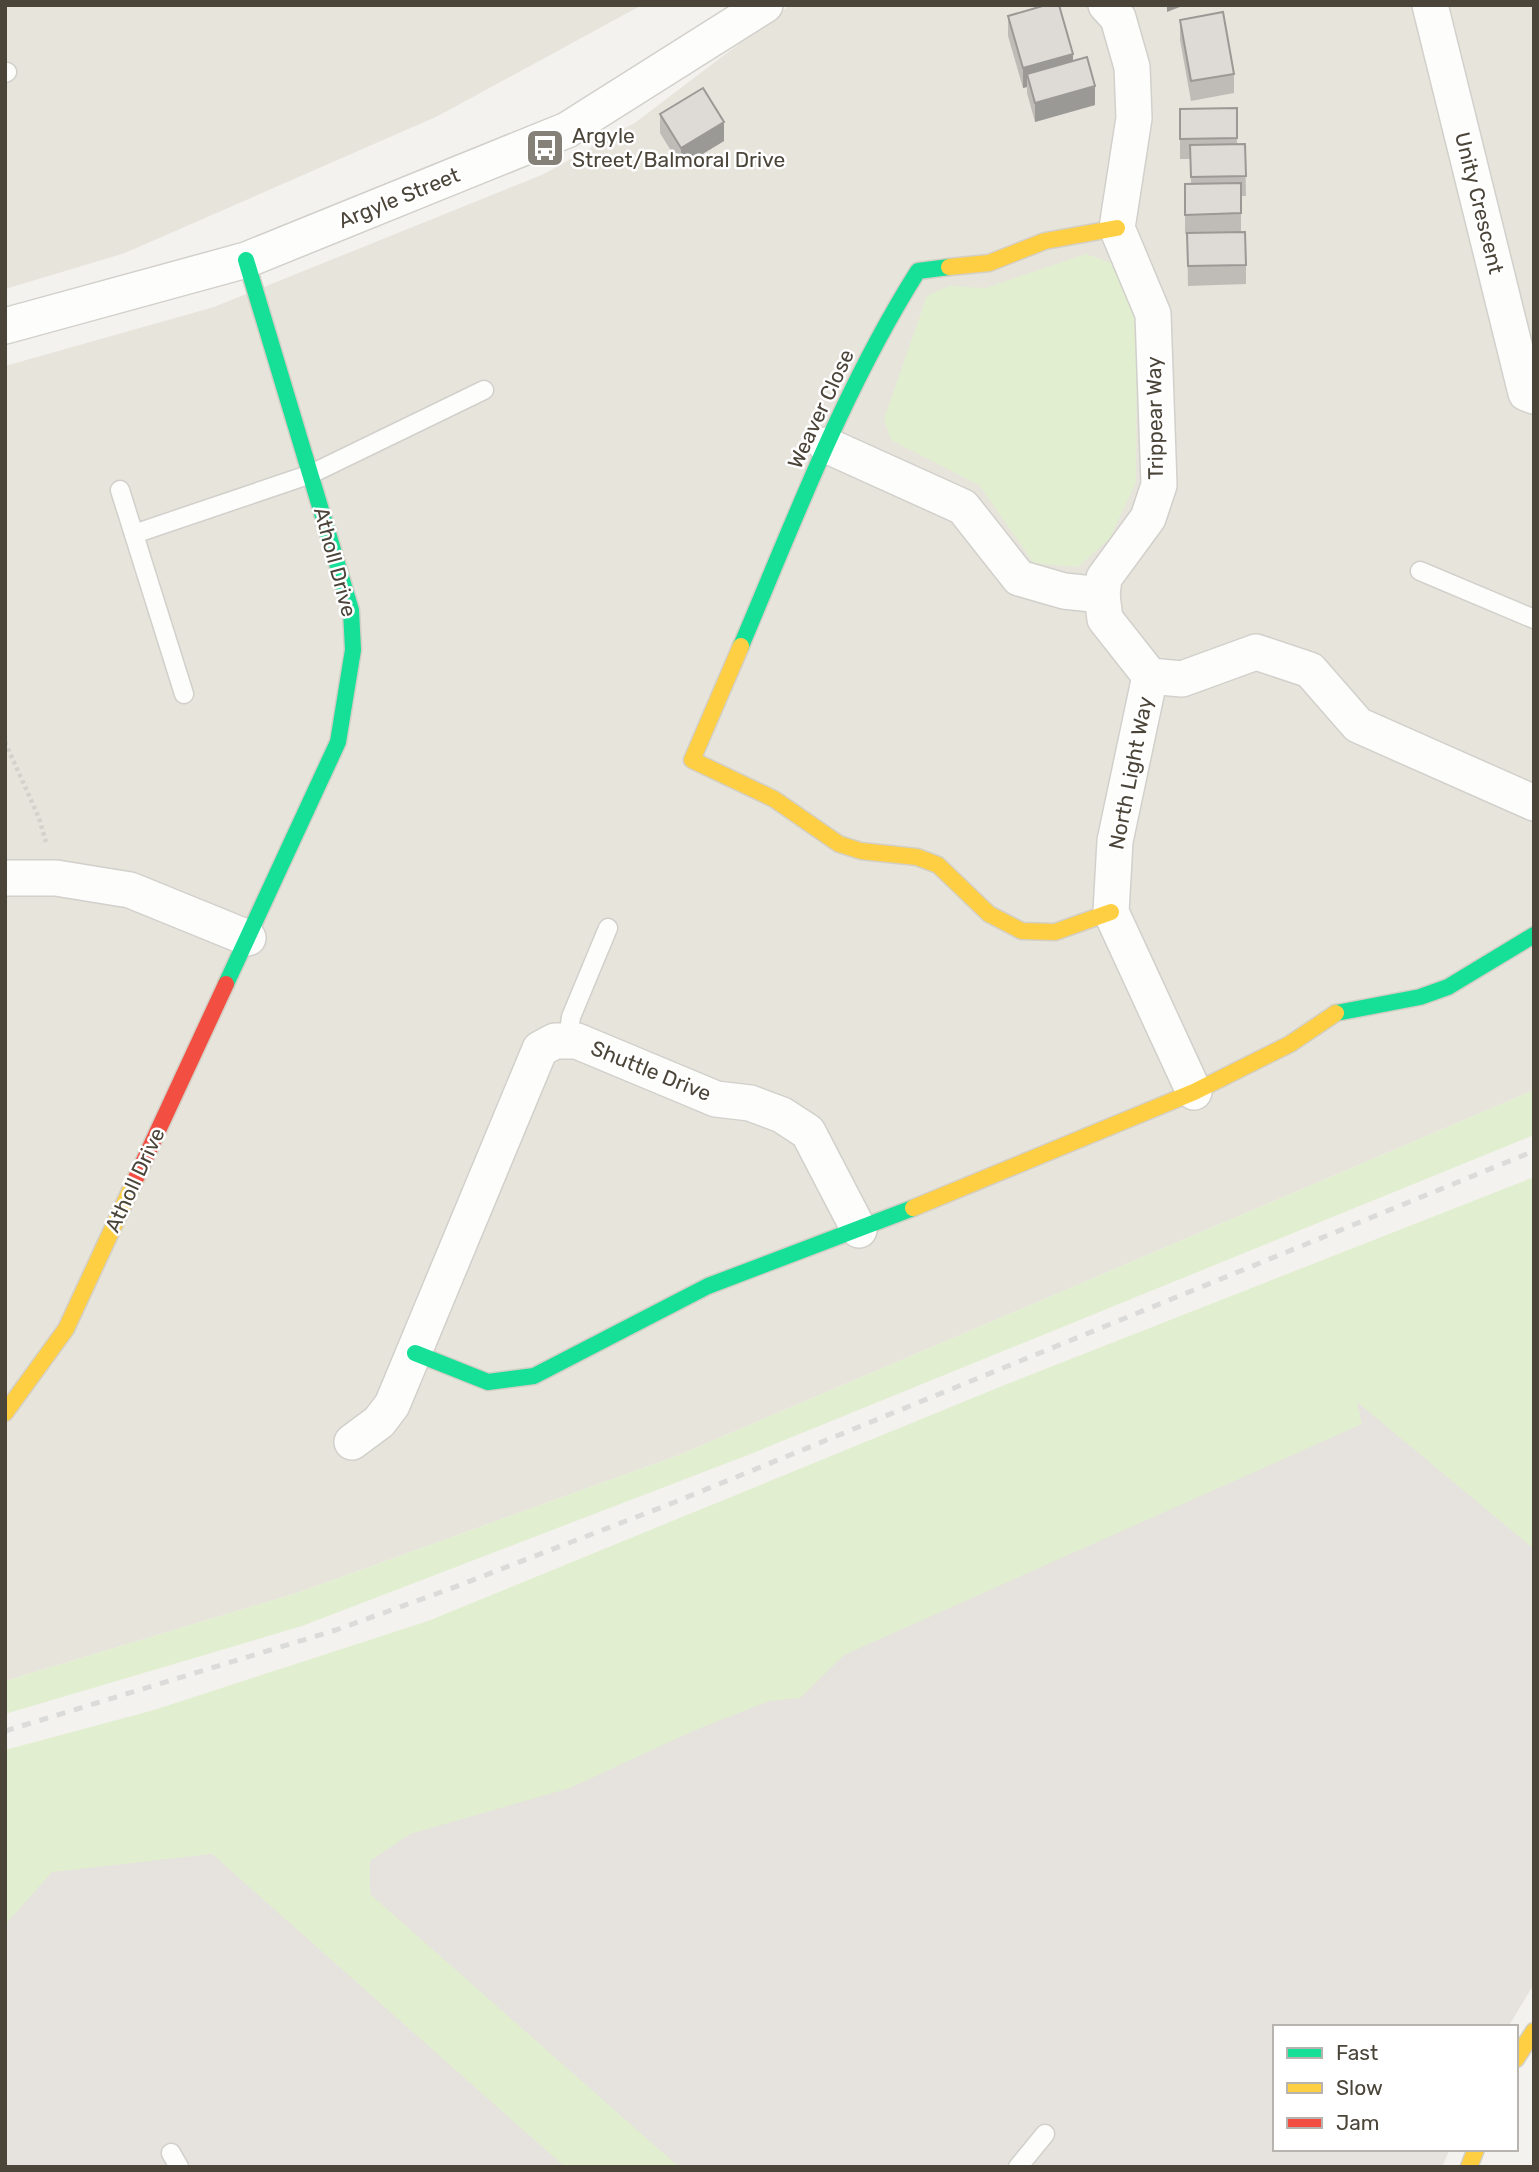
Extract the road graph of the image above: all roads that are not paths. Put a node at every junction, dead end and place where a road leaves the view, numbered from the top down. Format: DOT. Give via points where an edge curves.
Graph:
graph roads {
  1 [pos="1106,5"];
  2 [pos="1430,5"];
  3 [pos="760,7"];
  4 [pos="1117,228"];
  5 [pos="246,260"];
  6 [pos="5,326"];
  7 [pos="484,390"];
  8 [pos="1534,396"];
  9 [pos="826,445"];
  10 [pos="311,474"];
  11 [pos="120,490"];
  12 [pos="134,534"];
  13 [pos="1420,571"];
  14 [pos="1102,595"];
  15 [pos="1534,619"];
  16 [pos="1150,676"];
  17 [pos="184,694"];
  18 [pos="1534,803"];
  19 [pos="5,878"];
  20 [pos="1111,912"];
  21 [pos="608,928"];
  22 [pos="1534,935"];
  23 [pos="248,938"];
  24 [pos="568,1041"];
  25 [pos="1194,1092"];
  26 [pos="859,1230"];
  27 [pos="415,1353"];
  28 [pos="5,1413"];
  29 [pos="352,1442"];
  30 [pos="1534,2031"];
  31 [pos="1518,2056"];
  32 [pos="1045,2134"];
  33 [pos="1018,2167"];
  1 -- 4 [label="street" via="1118,18 1132,67 1134,118"];
  2 -- 8 [label="street, Unity Crescent" via="1526,393"];
  3 -- 5 [label="street, Argyle Street" via="566,130"];
  4 -- 9 [label="street, Weaver Close" via="1045,241 989,263 918,271 884,323"];
  4 -- 14 [label="street, Trippear Way" via="1153,314 1159,485 1147,519 1104,578"];
  5 -- 6 [label="street, Argyle Street"];
  5 -- 10 [label="street, Atholl Drive"];
  7 -- 10 [label="lane"];
  9 -- 14 [label="street" via="963,507 1019,578 1064,591"];
  9 -- 20 [label="street, Weaver Close" via="692,760 776,800 822,835 851,849 913,854 940,866 993,920 1031,934 1064,933"];
  10 -- 12 [label="lane"];
  10 -- 23 [label="street, Atholl Drive" via="351,610 348,692 338,742"];
  11 -- 12 [label="lane"];
  12 -- 17 [label="lane"];
  13 -- 15 [label="lane"];
  14 -- 16 [label="street" via="1105,620"];
  16 -- 18 [label="street" via="1182,679 1256,652 1310,670 1358,725"];
  16 -- 20 [label="street, North Light Way" via="1115,841"];
  19 -- 23 [label="street" via="56,878 130,890"];
  20 -- 25 [label="street, North Light Way"];
  21 -- 24 [label="lane" via="571,1017"];
  22 -- 25 [label="street" via="1448,987 1335,1013 1290,1044"];
  23 -- 28 [label="street, Atholl Drive" via="66,1329"];
  24 -- 26 [label="street, Shuttle Drive" via="716,1099 750,1102 782,1115 808,1132"];
  24 -- 27 [label="street, Shuttle Drive" via="555,1041 540,1049"];
  25 -- 26 [label="street"];
  26 -- 27 [label="street" via="708,1286 534,1376 488,1382"];
  27 -- 29 [label="street, Shuttle Drive" via="392,1405 379,1422"];
  30 -- 31 [label="street"];
  32 -- 33 [label="lane"];
}
